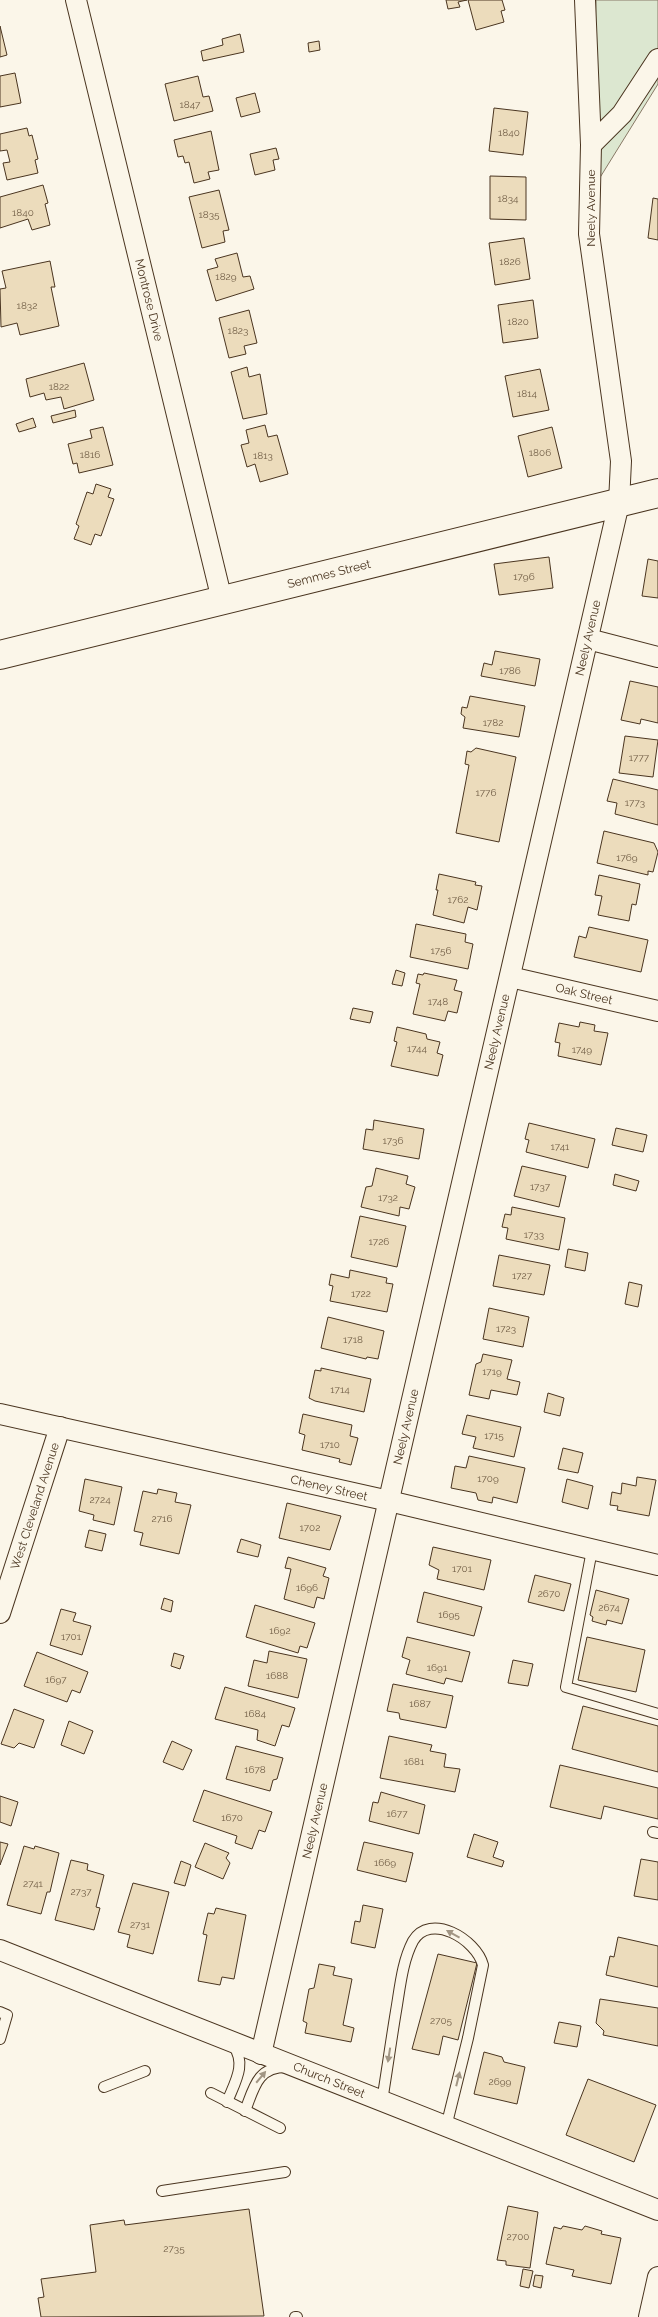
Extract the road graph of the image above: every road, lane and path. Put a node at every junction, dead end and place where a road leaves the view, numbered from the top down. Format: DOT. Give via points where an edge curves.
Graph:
graph roads {
  1 [pos="76,0"];
  2 [pos="585,0"];
  3 [pos="658,59"];
  4 [pos="591,145"];
  5 [pos="658,494"];
  6 [pos="619,503"];
  7 [pos="222,600"];
  8 [pos="588,640"];
  9 [pos="0,655"];
  10 [pos="658,657"];
  11 [pos="510,977"];
  12 [pos="658,1011"];
  13 [pos="0,1414"];
  14 [pos="60,1427"];
  15 [pos="389,1501"];
  16 [pos="592,1550"];
  17 [pos="658,1565"];
  18 [pos="0,1613"];
  19 [pos="658,1714"];
  20 [pos="0,1950"];
  21 [pos="0,2012"];
  22 [pos="0,2039"];
  23 [pos="231,2042"];
  24 [pos="261,2054"];
  25 [pos="294,2067"];
  26 [pos="145,2071"];
  27 [pos="104,2087"];
  28 [pos="211,2093"];
  29 [pos="382,2101"];
  30 [pos="227,2102"];
  31 [pos="245,2110"];
  32 [pos="446,2127"];
  33 [pos="280,2128"];
  34 [pos="285,2172"];
  35 [pos="162,2191"];
  36 [pos="658,2210"];
  37 [pos="658,2277"];
  38 [pos="649,2317"];
  1 -- 7 [label="street, Montrose Drive"];
  2 -- 4 [label="street, Neely Avenue"];
  3 -- 4 [label="street" via="622,114"];
  4 -- 6 [label="street, Neely Avenue" via="589,234 621,460"];
  5 -- 6 [label="street, Semmes Street"];
  6 -- 7 [label="street, Semmes Street"];
  6 -- 8 [label="street, Neely Avenue"];
  7 -- 9 [label="street, Semmes Street"];
  8 -- 10 [label="street"];
  8 -- 11 [label="street, Neely Avenue"];
  11 -- 12 [label="street, Oak Street"];
  11 -- 15 [label="street, Neely Avenue"];
  13 -- 14 [label="street, Cheney Street"];
  14 -- 15 [label="street, Cheney Street"];
  14 -- 18 [label="street, West Cleveland Avenue"];
  15 -- 16 [label="street, Cheney Street"];
  15 -- 24 [label="street, Neely Avenue"];
  16 -- 17 [label="street, Cheney Street"];
  16 -- 19 [label="lane" via="566,1687"];
  20 -- 23 [label="street, Church Street"];
  21 -- 22 [label="lane" via="8,2015"];
  23 -- 24 [label="street, Church Street"];
  23 -- 30 [label="lane" via="241,2062"];
  24 -- 25 [label="street, Church Street"];
  25 -- 29 [label="street, Church Street"];
  31 -- 25 [label="lane, one-way" via="258,2078 267,2070"];
  26 -- 27 [label="lane"];
  28 -- 30 [label="lane"];
  29 -- 32 [label="street, Church Street"];
  32 -- 29 [label="lane, one-way" via="483,1965 474,1946 447,1930 422,1932 413,1941 403,1970"];
  30 -- 31 [label="lane"];
  31 -- 33 [label="lane"];
  32 -- 36 [label="street, Church Street"];
  34 -- 35 [label="lane"];
  37 -- 38 [label="street"];
}
